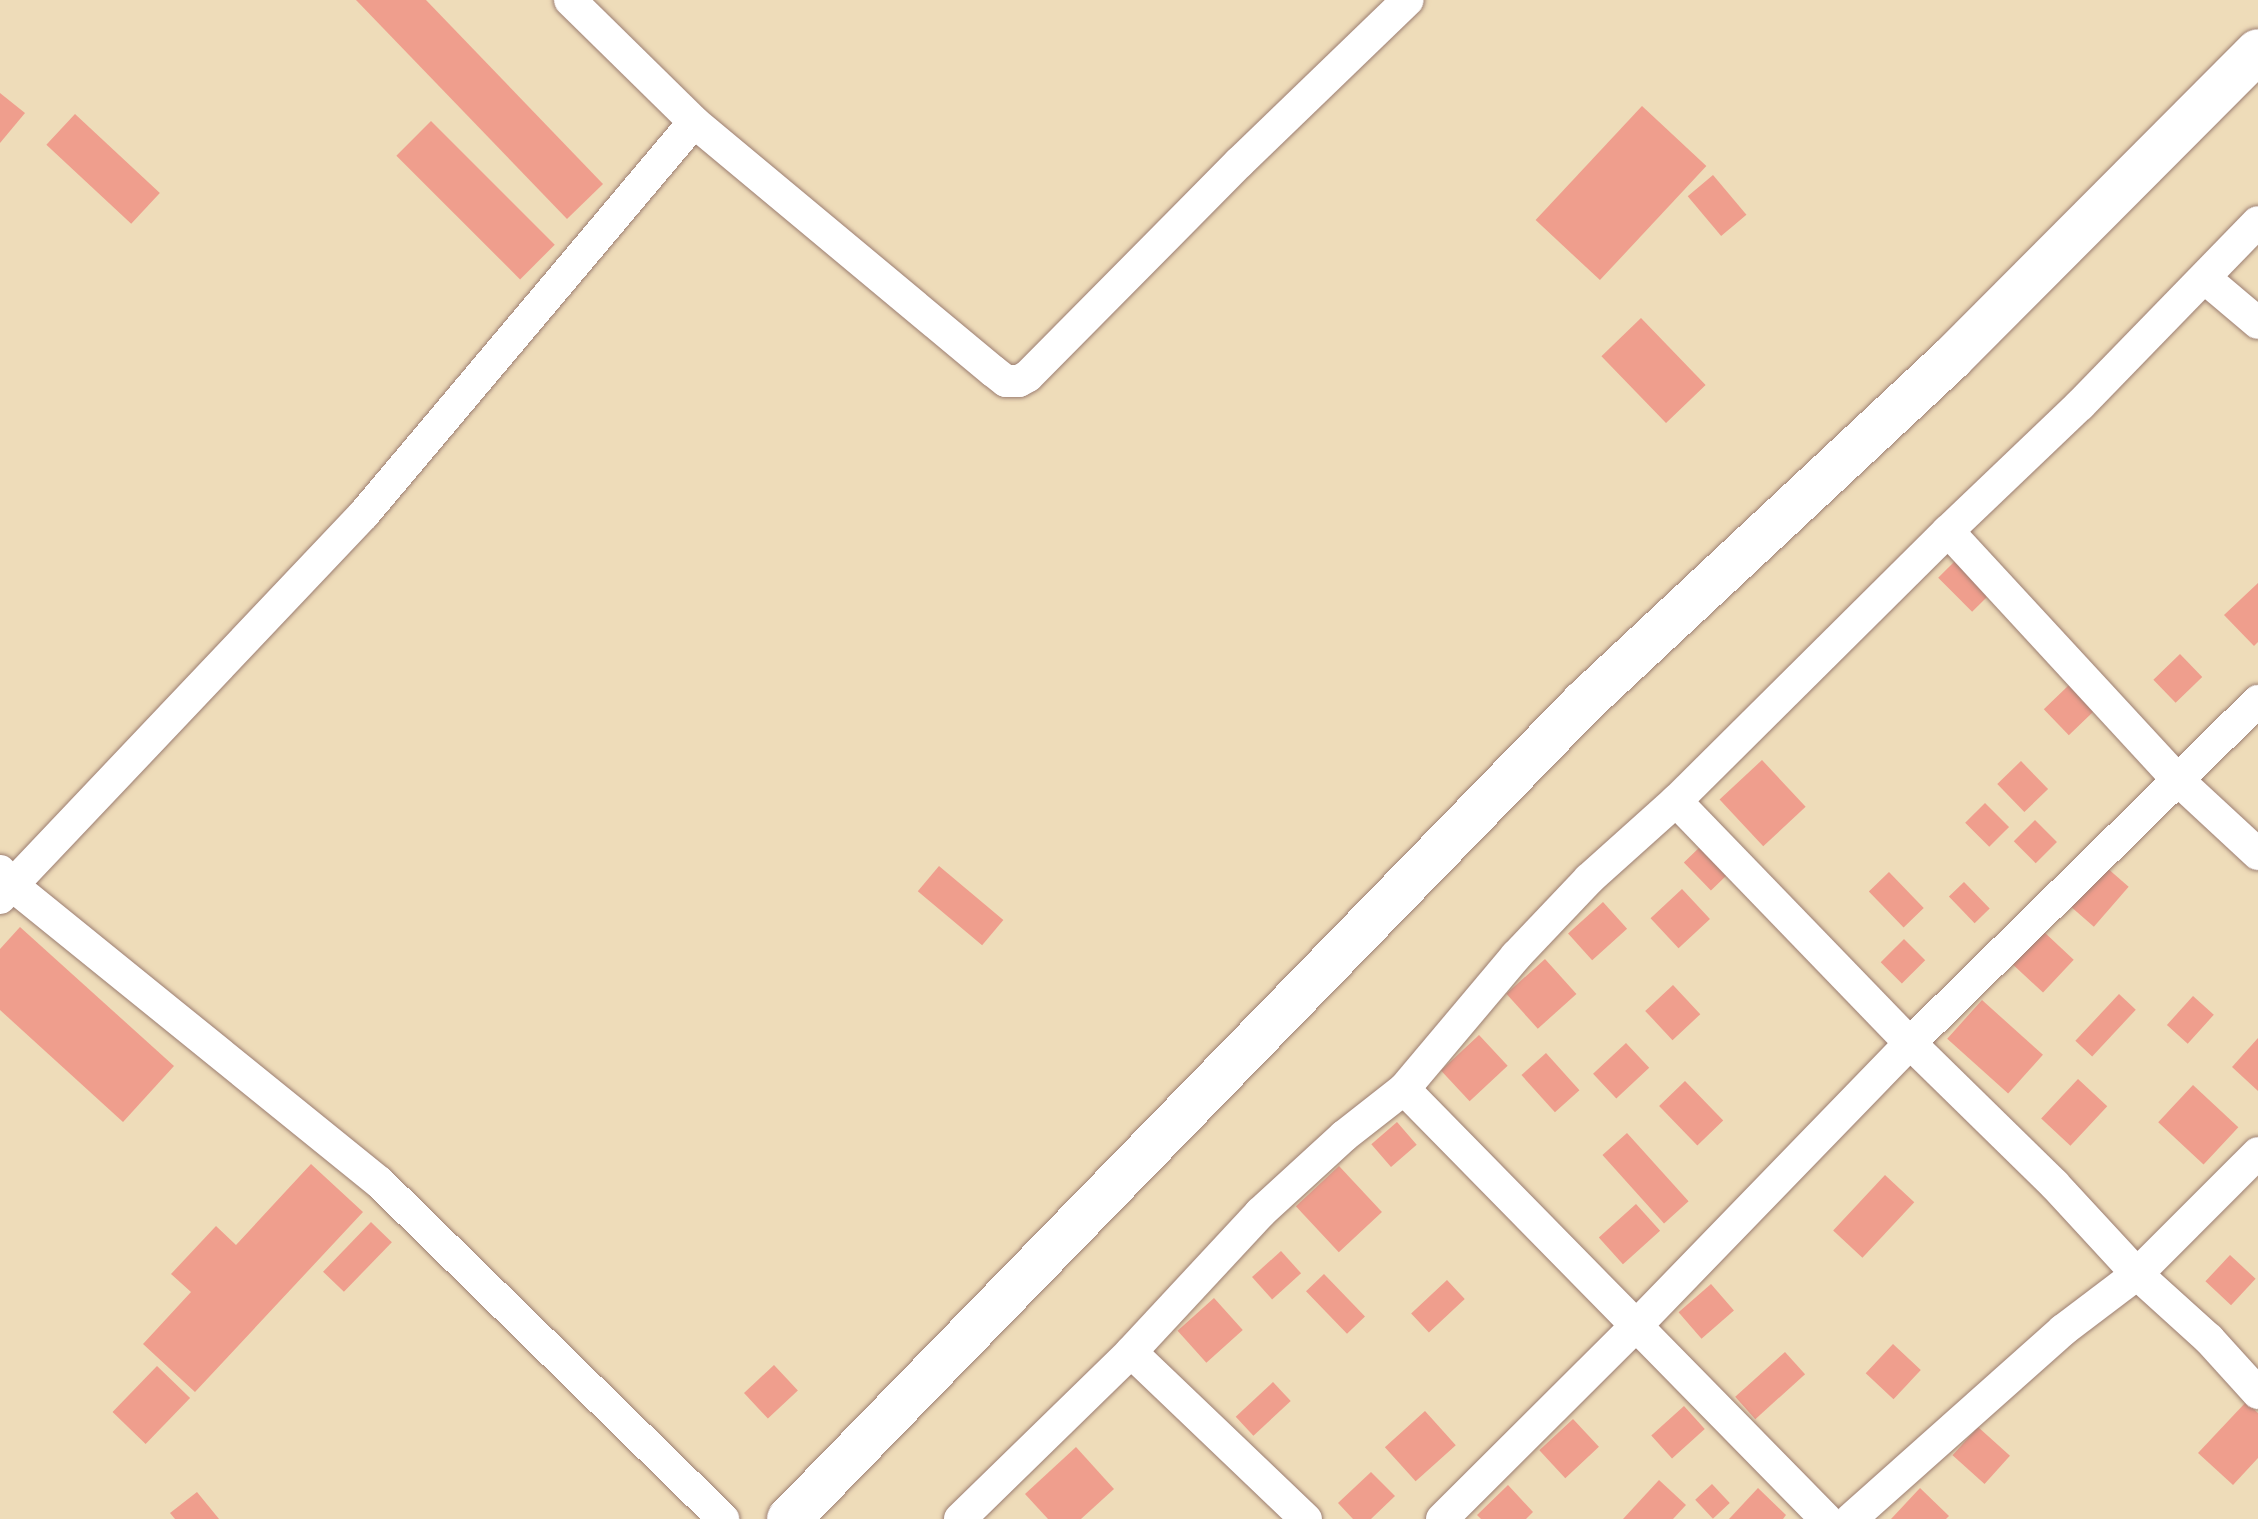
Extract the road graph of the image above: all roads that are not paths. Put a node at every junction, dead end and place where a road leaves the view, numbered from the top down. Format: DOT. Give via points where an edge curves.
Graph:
graph roads {
  1 [pos="570,0"];
  2 [pos="1408,0"];
  3 [pos="2258,51"];
  4 [pos="694,122"];
  5 [pos="2258,222"];
  6 [pos="2206,279"];
  7 [pos="2258,323"];
  8 [pos="1948,531"];
  9 [pos="2258,701"];
  10 [pos="2178,780"];
  11 [pos="1676,801"];
  12 [pos="2258,854"];
  13 [pos="4,885"];
  14 [pos="1910,1043"];
  15 [pos="1404,1089"];
  16 [pos="2258,1153"];
  17 [pos="2137,1274"];
  18 [pos="1634,1328"];
  19 [pos="1131,1352"];
  20 [pos="2258,1393"];
  21 [pos="723,1519"];
  22 [pos="789,1519"];
  23 [pos="960,1519"];
  24 [pos="1306,1519"];
  25 [pos="1442,1519"];
  26 [pos="1826,1519"];
  27 [pos="1851,1519"];
  1 -- 4 [label="street"];
  2 -- 4 [label="street" via="1019,381 1006,381 993,371"];
  3 -- 22 [label="street" via="1952,358 1583,703"];
  4 -- 13 [label="street" via="364,514"];
  5 -- 6 [label="street"];
  6 -- 7 [label="street"];
  6 -- 8 [label="street"];
  8 -- 10 [label="street"];
  8 -- 11 [label="street"];
  9 -- 10 [label="street"];
  10 -- 12 [label="street"];
  10 -- 14 [label="street"];
  11 -- 14 [label="street"];
  11 -- 15 [label="street" via="1589,879"];
  13 -- 21 [label="street" via="379,1182"];
  14 -- 17 [label="street"];
  14 -- 18 [label="street"];
  15 -- 18 [label="street"];
  15 -- 19 [label="street" via="1260,1213"];
  16 -- 17 [label="street"];
  17 -- 20 [label="street" via="2209,1339"];
  17 -- 27 [label="street" via="2063,1330"];
  18 -- 25 [label="street"];
  18 -- 26 [label="street"];
  19 -- 23 [label="street"];
  19 -- 24 [label="street"];
}
